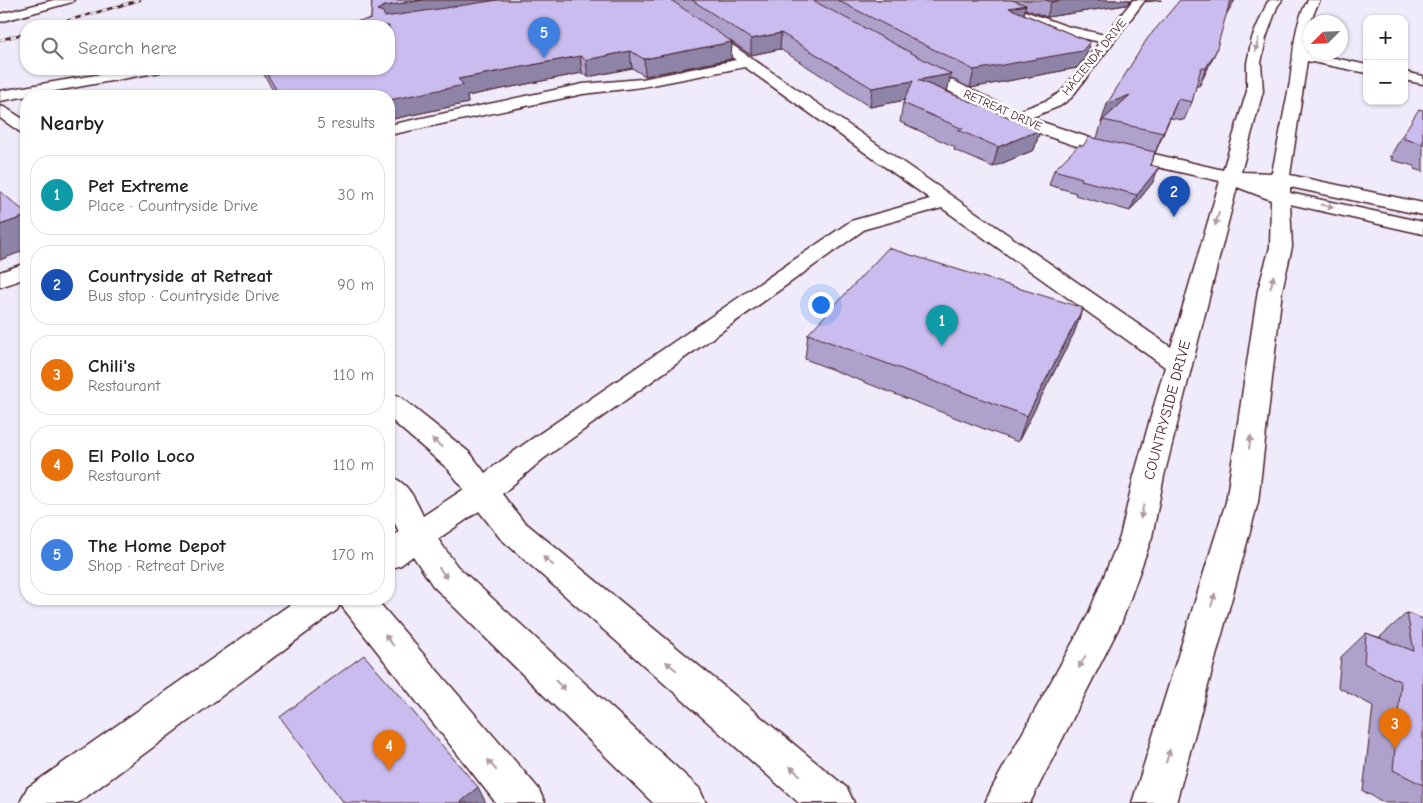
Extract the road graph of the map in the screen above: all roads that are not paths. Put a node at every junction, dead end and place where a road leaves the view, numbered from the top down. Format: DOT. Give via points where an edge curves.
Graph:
graph roads {
  1 [pos="68,0"];
  2 [pos="659,0"];
  3 [pos="984,0"];
  4 [pos="1139,0"];
  5 [pos="1276,0"];
  6 [pos="1314,0"];
  7 [pos="1307,15"];
  8 [pos="0,18"];
  9 [pos="1110,40"];
  10 [pos="904,60"];
  11 [pos="1305,60"];
  12 [pos="1335,60"];
  13 [pos="1348,60"];
  14 [pos="749,62"];
  15 [pos="1363,62"];
  16 [pos="1363,68"];
  17 [pos="1408,71"];
  18 [pos="1423,74"];
  19 [pos="121,75"];
  20 [pos="1408,77"];
  21 [pos="1423,80"];
  22 [pos="34,90"];
  23 [pos="20,93"];
  24 [pos="0,96"];
  25 [pos="0,111"];
  26 [pos="1015,118"];
  27 [pos="20,124"];
  28 [pos="395,129"];
  29 [pos="1229,177"];
  30 [pos="1280,188"];
  31 [pos="945,201"];
  32 [pos="1423,209"];
  33 [pos="1423,228"];
  34 [pos="20,272"];
  35 [pos="0,280"];
  36 [pos="1179,365"];
  37 [pos="395,408"];
  38 [pos="482,493"];
  39 [pos="395,496"];
  40 [pos="403,545"];
  41 [pos="317,605"];
  42 [pos="360,605"];
  43 [pos="42,803"];
  44 [pos="523,803"];
  45 [pos="684,803"];
  46 [pos="832,803"];
  47 [pos="1007,803"];
  48 [pos="1154,803"];
  1 -- 8 [label="street"];
  2 -- 14 [label="street"];
  3 -- 9 [label="street" via="1059,30"];
  4 -- 9 [label="street, HACIENDA DRIVE"];
  5 -- 29 [label="street, COUNTRYSIDE DRIVE, one-way" via="1258,38 1254,63 1255,91"];
  6 -- 7 [label="street"];
  9 -- 26 [label="street, HACIENDA DRIVE" via="1066,95"];
  10 -- 26 [label="street, RETREAT DRIVE"];
  11 -- 30 [label="street"];
  12 -- 16 [label="street"];
  13 -- 15 [label="street"];
  14 -- 28 [label="street" via="642,83 583,89"];
  14 -- 31 [label="street"];
  17 -- 18 [label="street"];
  19 -- 22 [label="street"];
  20 -- 21 [label="street"];
  23 -- 24 [label="street"];
  25 -- 27 [label="street"];
  26 -- 29 [label="street, RETREAT DRIVE" via="1096,146"];
  29 -- 30 [label="street, RETREAT DRIVE"];
  29 -- 36 [label="street, COUNTRYSIDE DRIVE, one-way"];
  30 -- 32 [label="street"];
  30 -- 33 [label="street, one-way"];
  48 -- 30 [label="street, one-way" via="1242,502 1270,290 1281,247"];
  31 -- 36 [label="street"];
  31 -- 38 [label="street" via="858,225 533,452"];
  34 -- 35 [label="street"];
  36 -- 47 [label="street, COUNTRYSIDE DRIVE, one-way" via="1136,537 1104,621"];
  38 -- 37 [label="street, one-way" via="459,461"];
  38 -- 40 [label="street"];
  46 -- 38 [label="street, one-way" via="511,529"];
  39 -- 40 [label="street" via="401,504"];
  40 -- 45 [label="street, one-way" via="445,576"];
  41 -- 43 [label="street"];
  44 -- 42 [label="street, one-way"];
}
